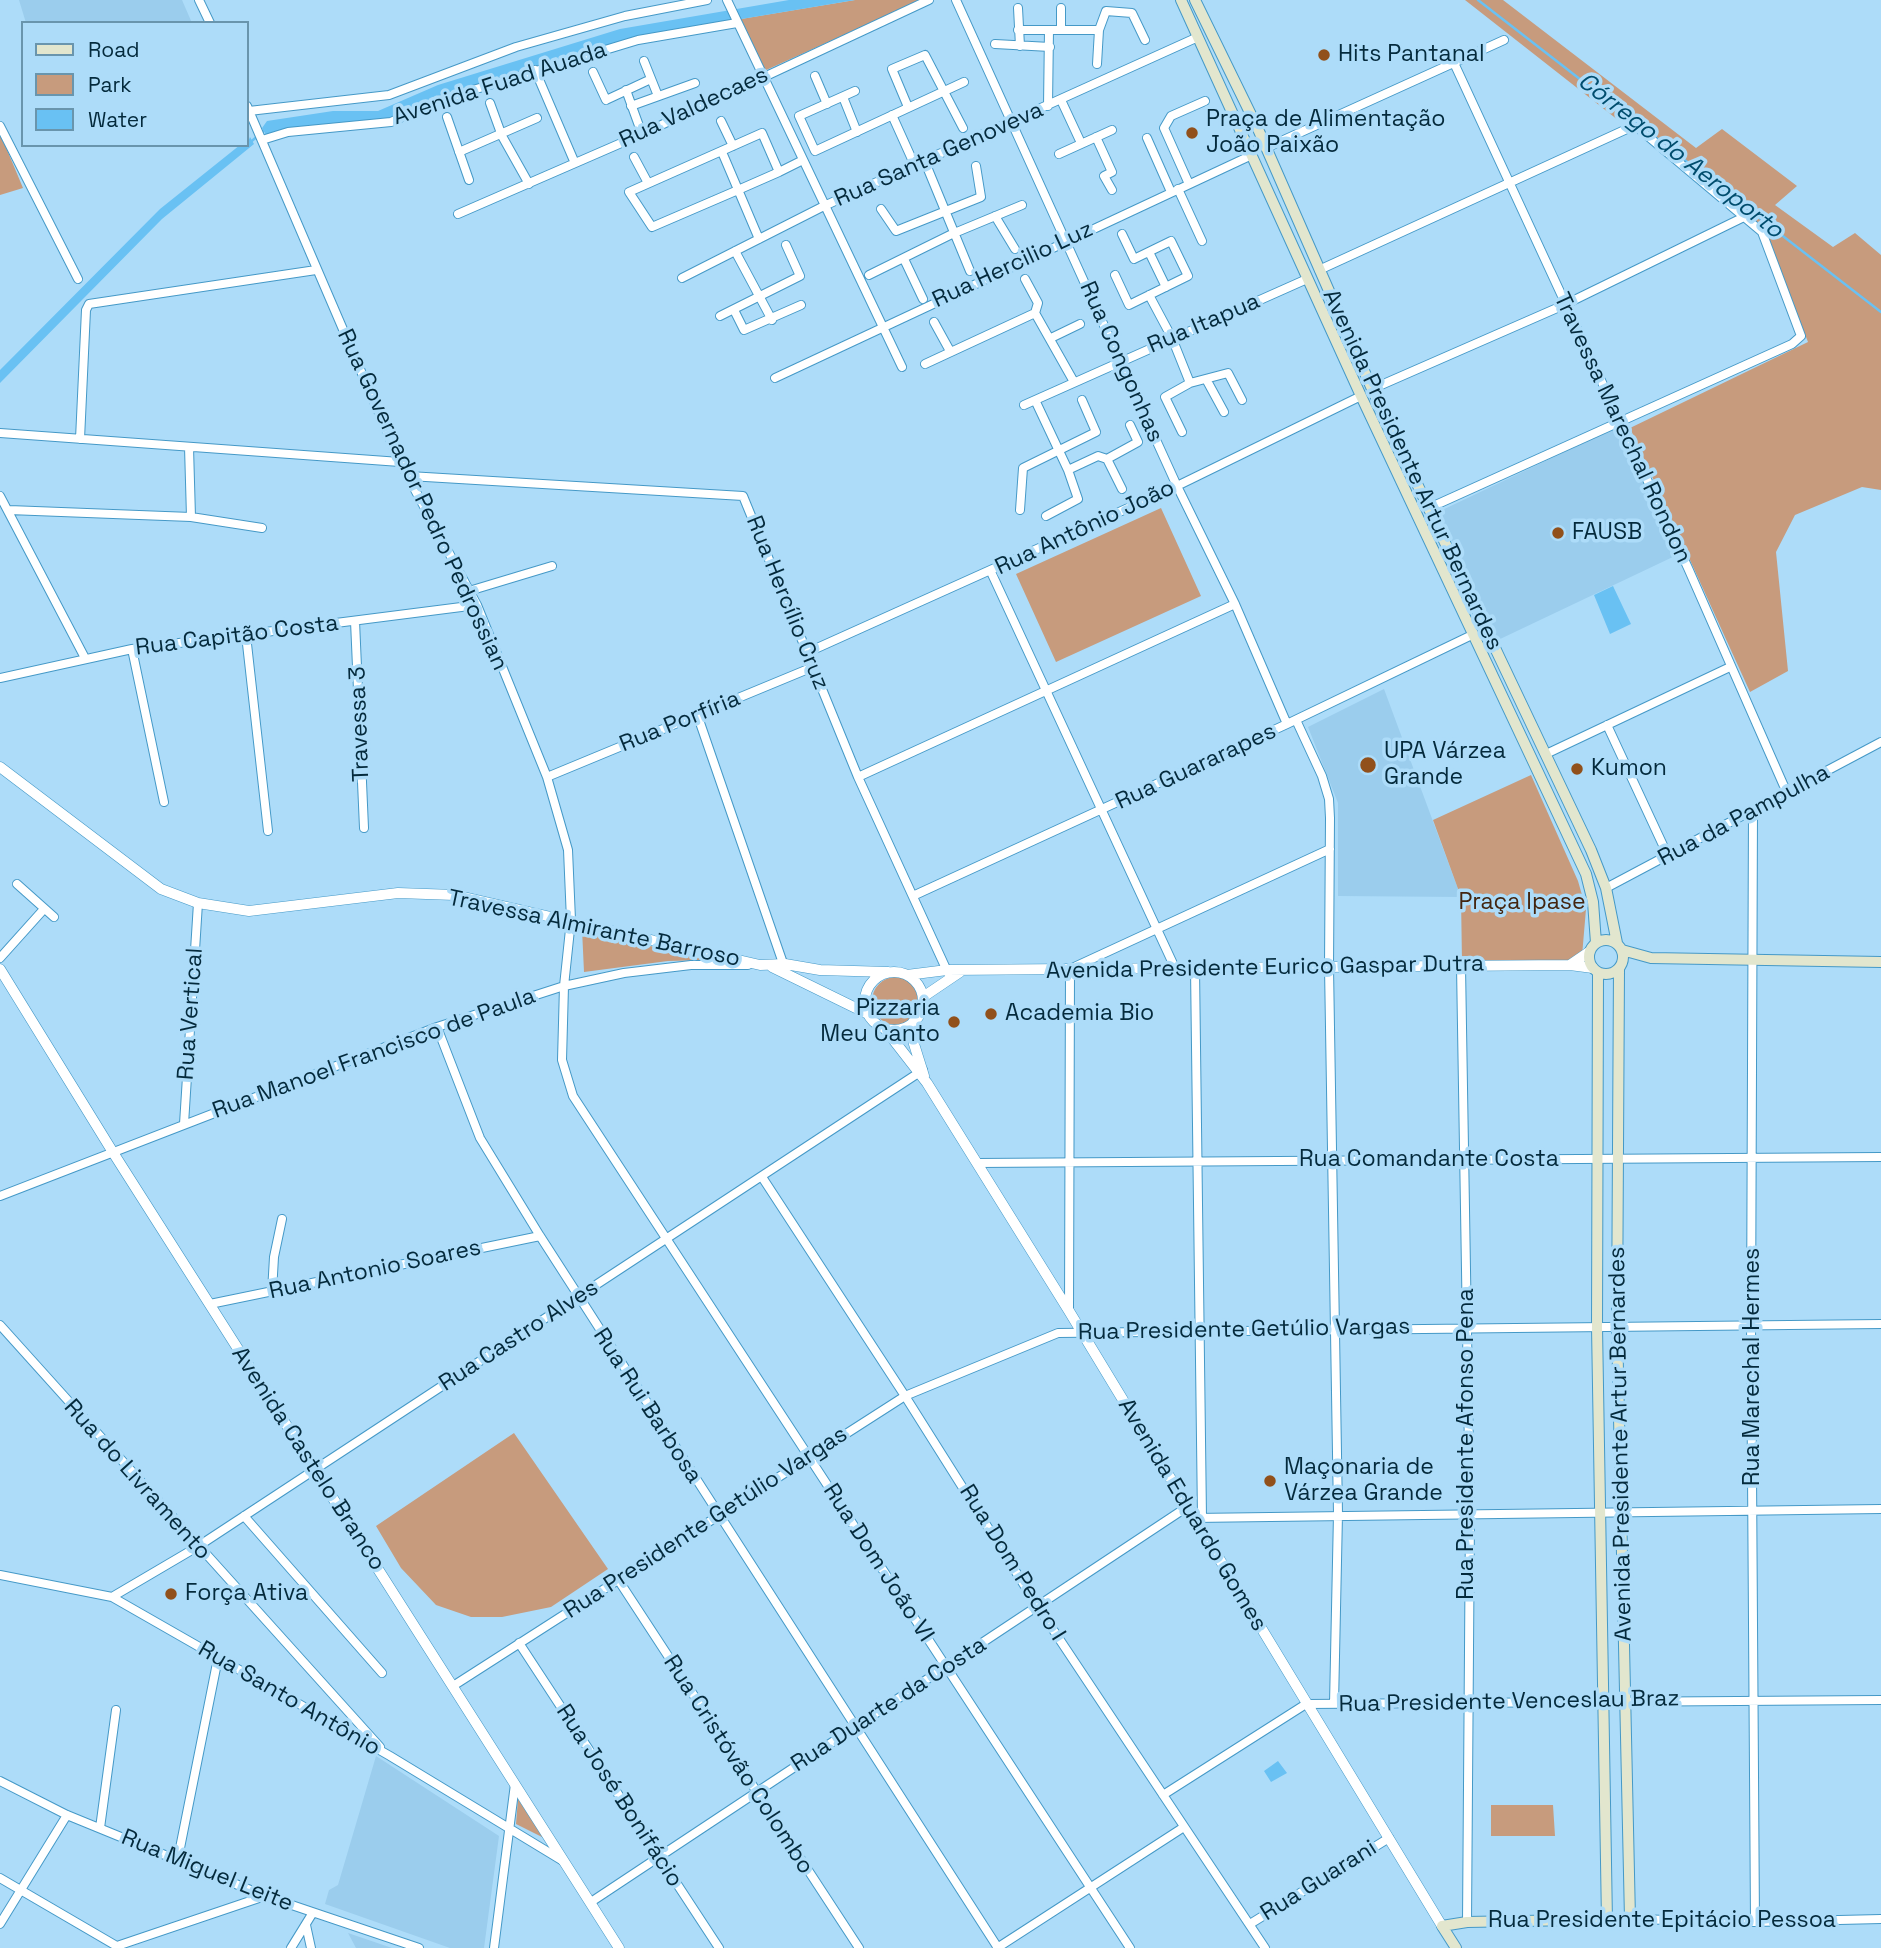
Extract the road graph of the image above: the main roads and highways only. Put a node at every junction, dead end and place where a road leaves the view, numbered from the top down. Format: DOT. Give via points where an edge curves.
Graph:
graph roads {
  1 [pos="1181,0"];
  2 [pos="1195,0"];
  3 [pos="1620,947"];
  4 [pos="1593,948"];
  5 [pos="1651,958"];
  6 [pos="1881,961"];
  7 [pos="1620,967"];
  8 [pos="1595,970"];
  9 [pos="1630,1919"];
  10 [pos="1607,1921"];
  11 [pos="1443,1926"];
  12 [pos="1456,1948"];
  1 -- 4 [label="main road, Avenida Presidente Artur Bernardes" via="1586,874 1593,902"];
  2 -- 3 [label="main road, Avenida Presidente Artur Bernardes" via="1372,389 1546,754 1606,888"];
  3 -- 4 [label="main road" via="1606,939"];
  3 -- 5 [label="main road"];
  3 -- 7 [label="main road"];
  4 -- 8 [label="main road"];
  5 -- 6 [label="main road"];
  5 -- 7 [label="main road"];
  7 -- 8 [label="main road" via="1609,974"];
  7 -- 9 [label="main road, Avenida Presidente Artur Bernardes" via="1617,1326"];
  8 -- 10 [label="main road, Avenida Presidente Artur Bernardes"];
  9 -- 10 [label="main road, Rua Presidente Epitácio Pessoa"];
  10 -- 11 [label="main road, Rua Presidente Epitácio Pessoa"];
  11 -- 12 [label="main road, Avenida Eduardo Gomes"];
}
